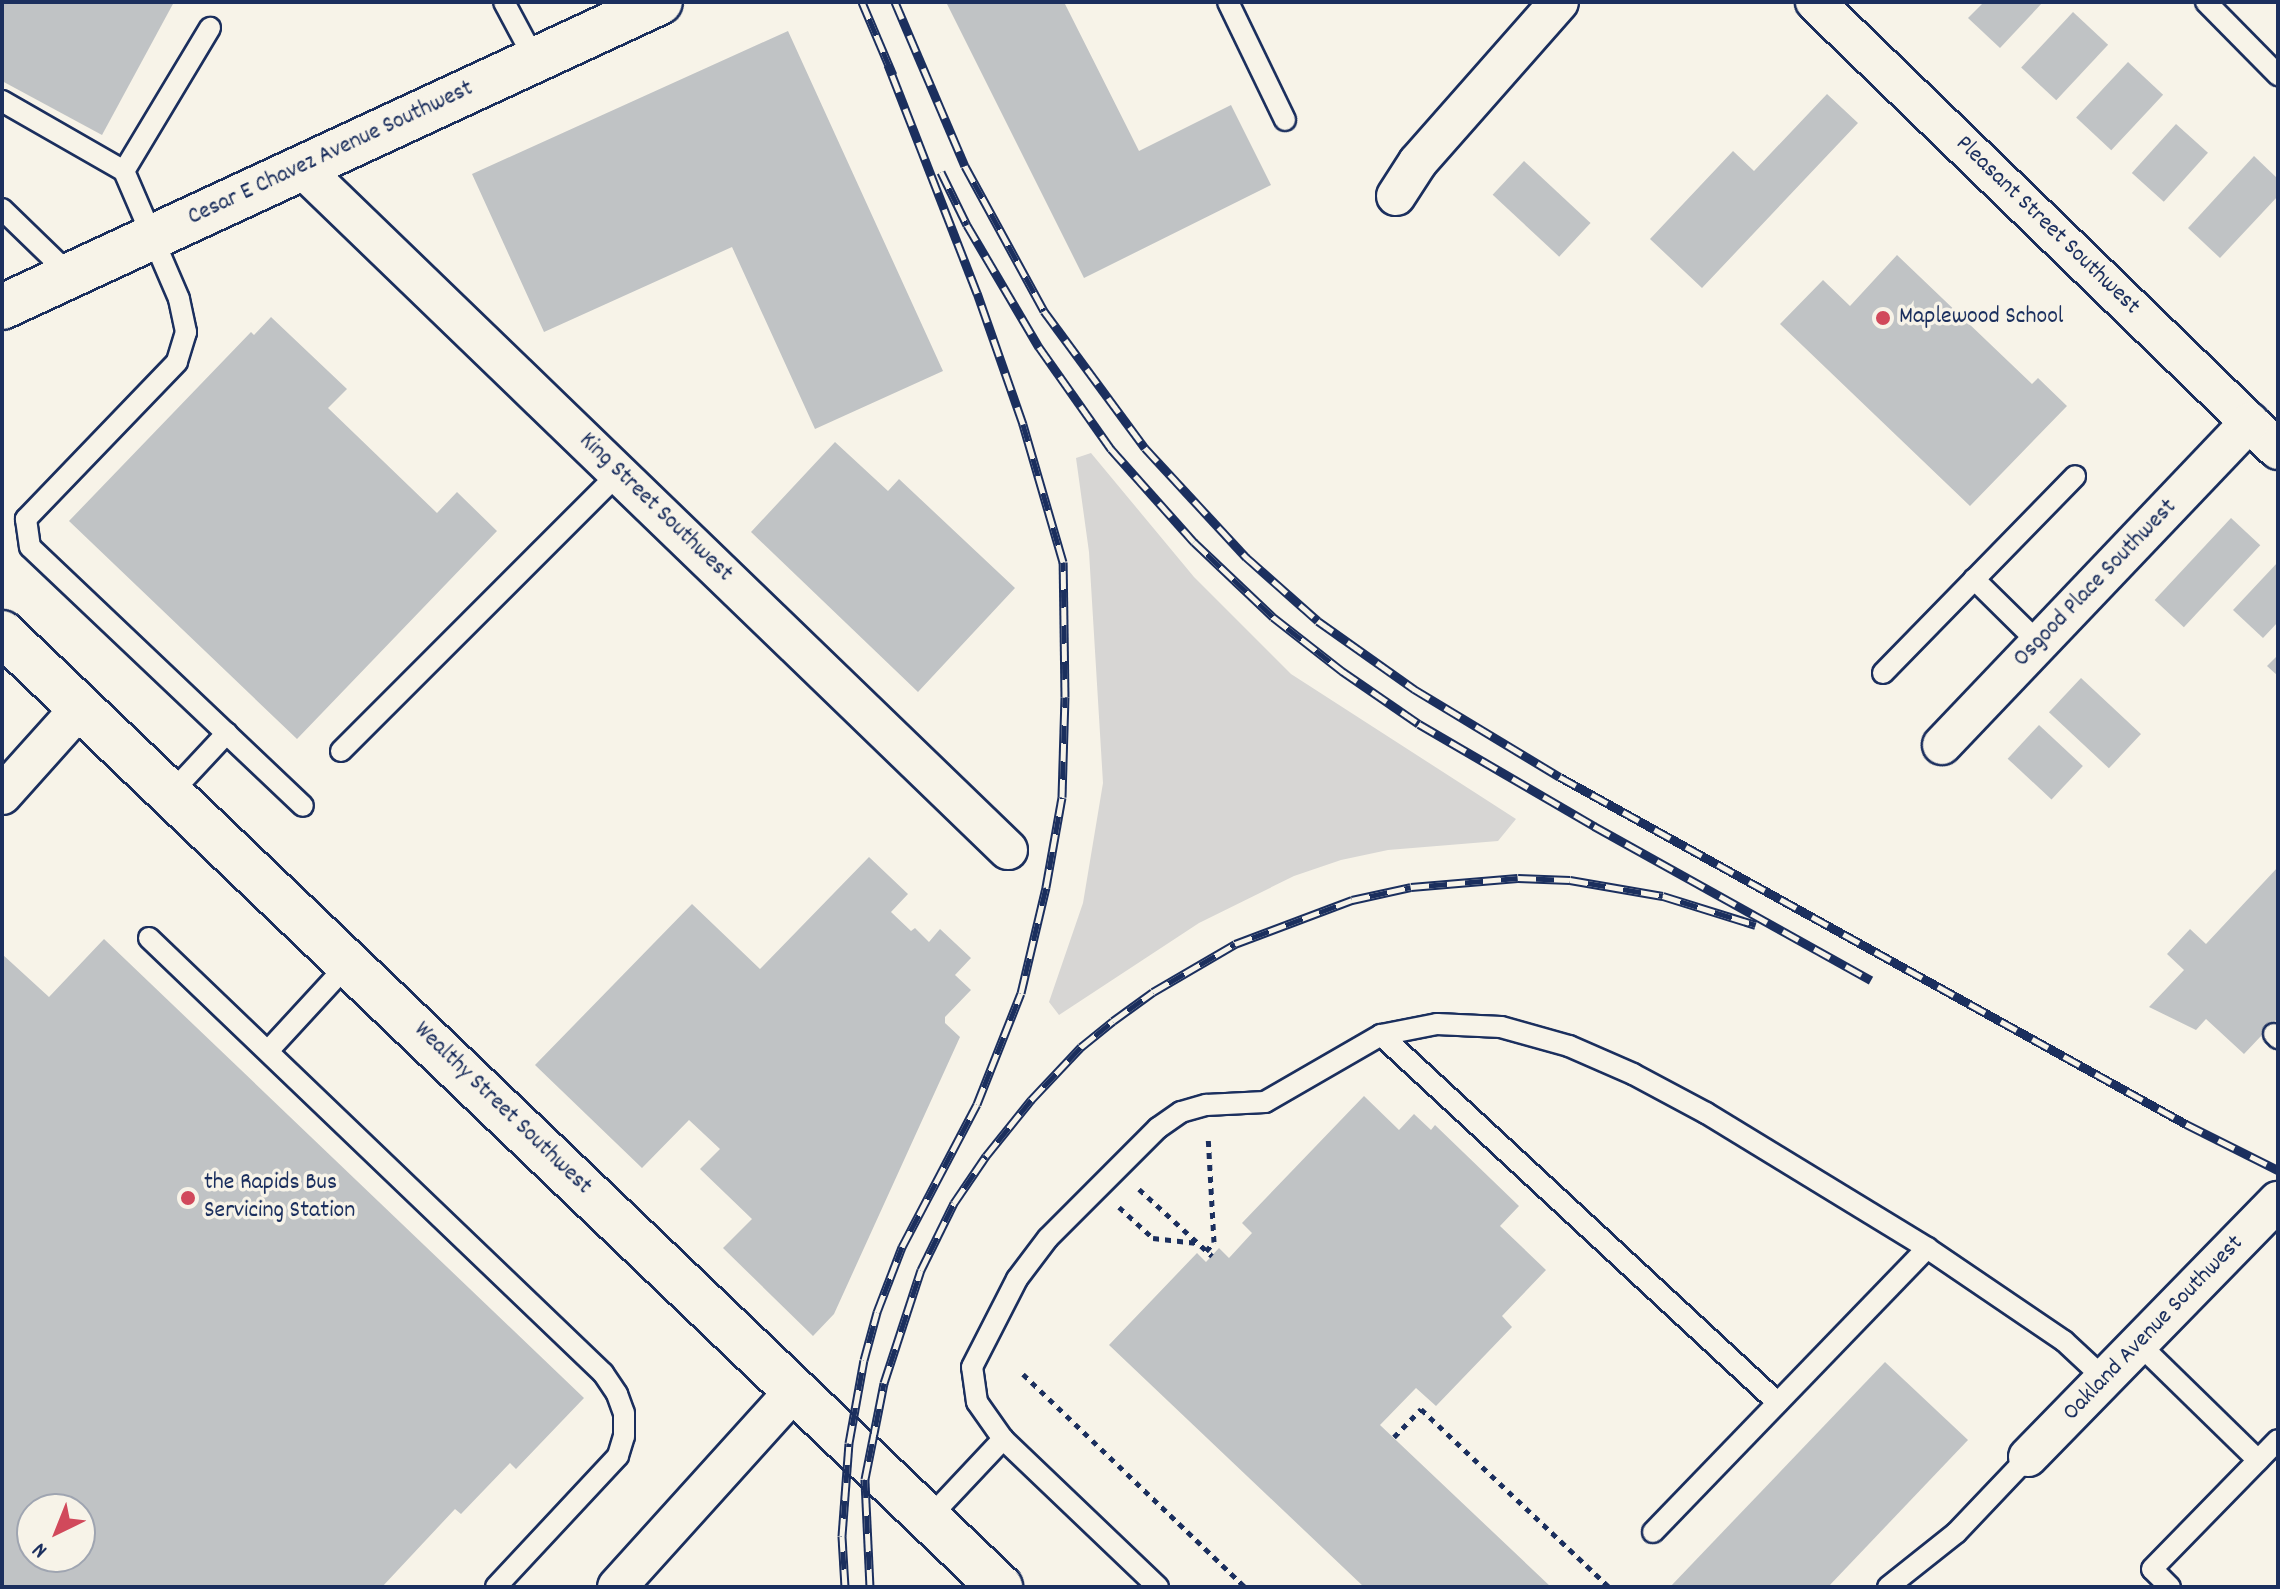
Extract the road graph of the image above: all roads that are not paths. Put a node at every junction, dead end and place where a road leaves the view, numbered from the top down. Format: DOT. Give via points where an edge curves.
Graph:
graph roads {
  1 [pos="504,2"];
  2 [pos="660,2"];
  3 [pos="1228,2"];
  4 [pos="1559,2"];
  5 [pos="1815,2"];
  6 [pos="2206,2"];
  7 [pos="210,28"];
  8 [pos="535,60"];
  9 [pos="2278,75"];
  10 [pos="2,101"];
  11 [pos="1285,120"];
  12 [pos="301,167"];
  13 [pos="124,171"];
  14 [pos="1396,196"];
  15 [pos="3,212"];
  16 [pos="149,237"];
  17 [pos="69,274"];
  18 [pos="2,307"];
  19 [pos="2250,422"];
  20 [pos="2278,450"];
  21 [pos="619,473"];
  22 [pos="2075,476"];
  23 [pos="1974,579"];
  24 [pos="2,633"];
  25 [pos="2039,643"];
  26 [pos="1883,673"];
  27 [pos="81,707"];
  28 [pos="227,733"];
  29 [pos="1942,745"];
  30 [pos="341,751"];
  31 [pos="171,793"];
  32 [pos="2,795"];
  33 [pos="303,806"];
  34 [pos="1008,850"];
  35 [pos="149,938"];
  36 [pos="349,963"];
  37 [pos="1381,1035"];
  38 [pos="268,1051"];
  39 [pos="2278,1201"];
  40 [pos="1927,1248"];
  41 [pos="2140,1345"];
  42 [pos="2106,1380"];
  43 [pos="795,1390"];
  44 [pos="1778,1403"];
  45 [pos="1003,1439"];
  46 [pos="2278,1440"];
  47 [pos="2028,1457"];
  48 [pos="2258,1460"];
  49 [pos="928,1519"];
  50 [pos="1653,1532"];
  51 [pos="496,1587"];
  52 [pos="617,1587"];
  53 [pos="1000,1587"];
  54 [pos="1158,1587"];
  55 [pos="1888,1587"];
  56 [pos="2170,1587"];
  1 -- 8 [label="lane"];
  2 -- 8 [label="main road, Cesar E Chavez Avenue Southwest"];
  3 -- 11 [label="lane"];
  4 -- 14 [label="street" via="1418,162"];
  5 -- 19 [label="street, Pleasant Street Southwest"];
  6 -- 9 [label="lane"];
  7 -- 13 [label="lane"];
  8 -- 12 [label="main road, Cesar E Chavez Avenue Southwest"];
  10 -- 13 [label="lane"];
  12 -- 16 [label="main road, Cesar E Chavez Avenue Southwest"];
  12 -- 21 [label="street, King Street Southwest"];
  13 -- 16 [label="lane"];
  15 -- 17 [label="lane"];
  16 -- 17 [label="main road, Cesar E Chavez Avenue Southwest"];
  16 -- 28 [label="lane" via="184,316 184,348 177,362 26,519 30,547"];
  17 -- 18 [label="main road, Cesar E Chavez Avenue Southwest"];
  19 -- 20 [label="street, Pleasant Street Southwest"];
  19 -- 25 [label="street, Osgood Place Southwest"];
  21 -- 30 [label="lane"];
  21 -- 34 [label="street, King Street Southwest"];
  22 -- 23 [label="lane"];
  23 -- 25 [label="lane"];
  23 -- 26 [label="lane"];
  24 -- 27 [label="main road, Wealthy Street Southwest"];
  25 -- 29 [label="street, Osgood Place Southwest"];
  27 -- 31 [label="main road, Wealthy Street Southwest"];
  27 -- 32 [label="street"];
  28 -- 31 [label="lane"];
  28 -- 33 [label="lane"];
  31 -- 36 [label="main road, Wealthy Street Southwest"];
  35 -- 38 [label="lane"];
  36 -- 38 [label="lane"];
  36 -- 43 [label="main road, Wealthy Street Southwest"];
  37 -- 40 [label="lane" via="1437,1024 1501,1027 1569,1046 1706,1113"];
  37 -- 44 [label="lane"];
  37 -- 45 [label="lane" via="1265,1102 1181,1112 1048,1238 1017,1279 972,1367 977,1402"];
  38 -- 51 [label="lane" via="603,1373 617,1394 624,1413 618,1456"];
  39 -- 41 [label="street, Oakland Avenue Southwest"];
  40 -- 42 [label="lane" via="2064,1341"];
  40 -- 44 [label="lane"];
  41 -- 42 [label="street, Oakland Avenue Southwest"];
  41 -- 48 [label="lane"];
  42 -- 47 [label="street, Oakland Avenue Southwest"];
  43 -- 49 [label="main road, Wealthy Street Southwest"];
  43 -- 52 [label="street"];
  44 -- 50 [label="lane"];
  45 -- 49 [label="lane"];
  45 -- 54 [label="lane"];
  46 -- 48 [label="lane"];
  47 -- 55 [label="lane" via="1956,1533"];
  48 -- 56 [label="lane" via="2152,1569"];
  49 -- 53 [label="main road, Wealthy Street Southwest"];
}
